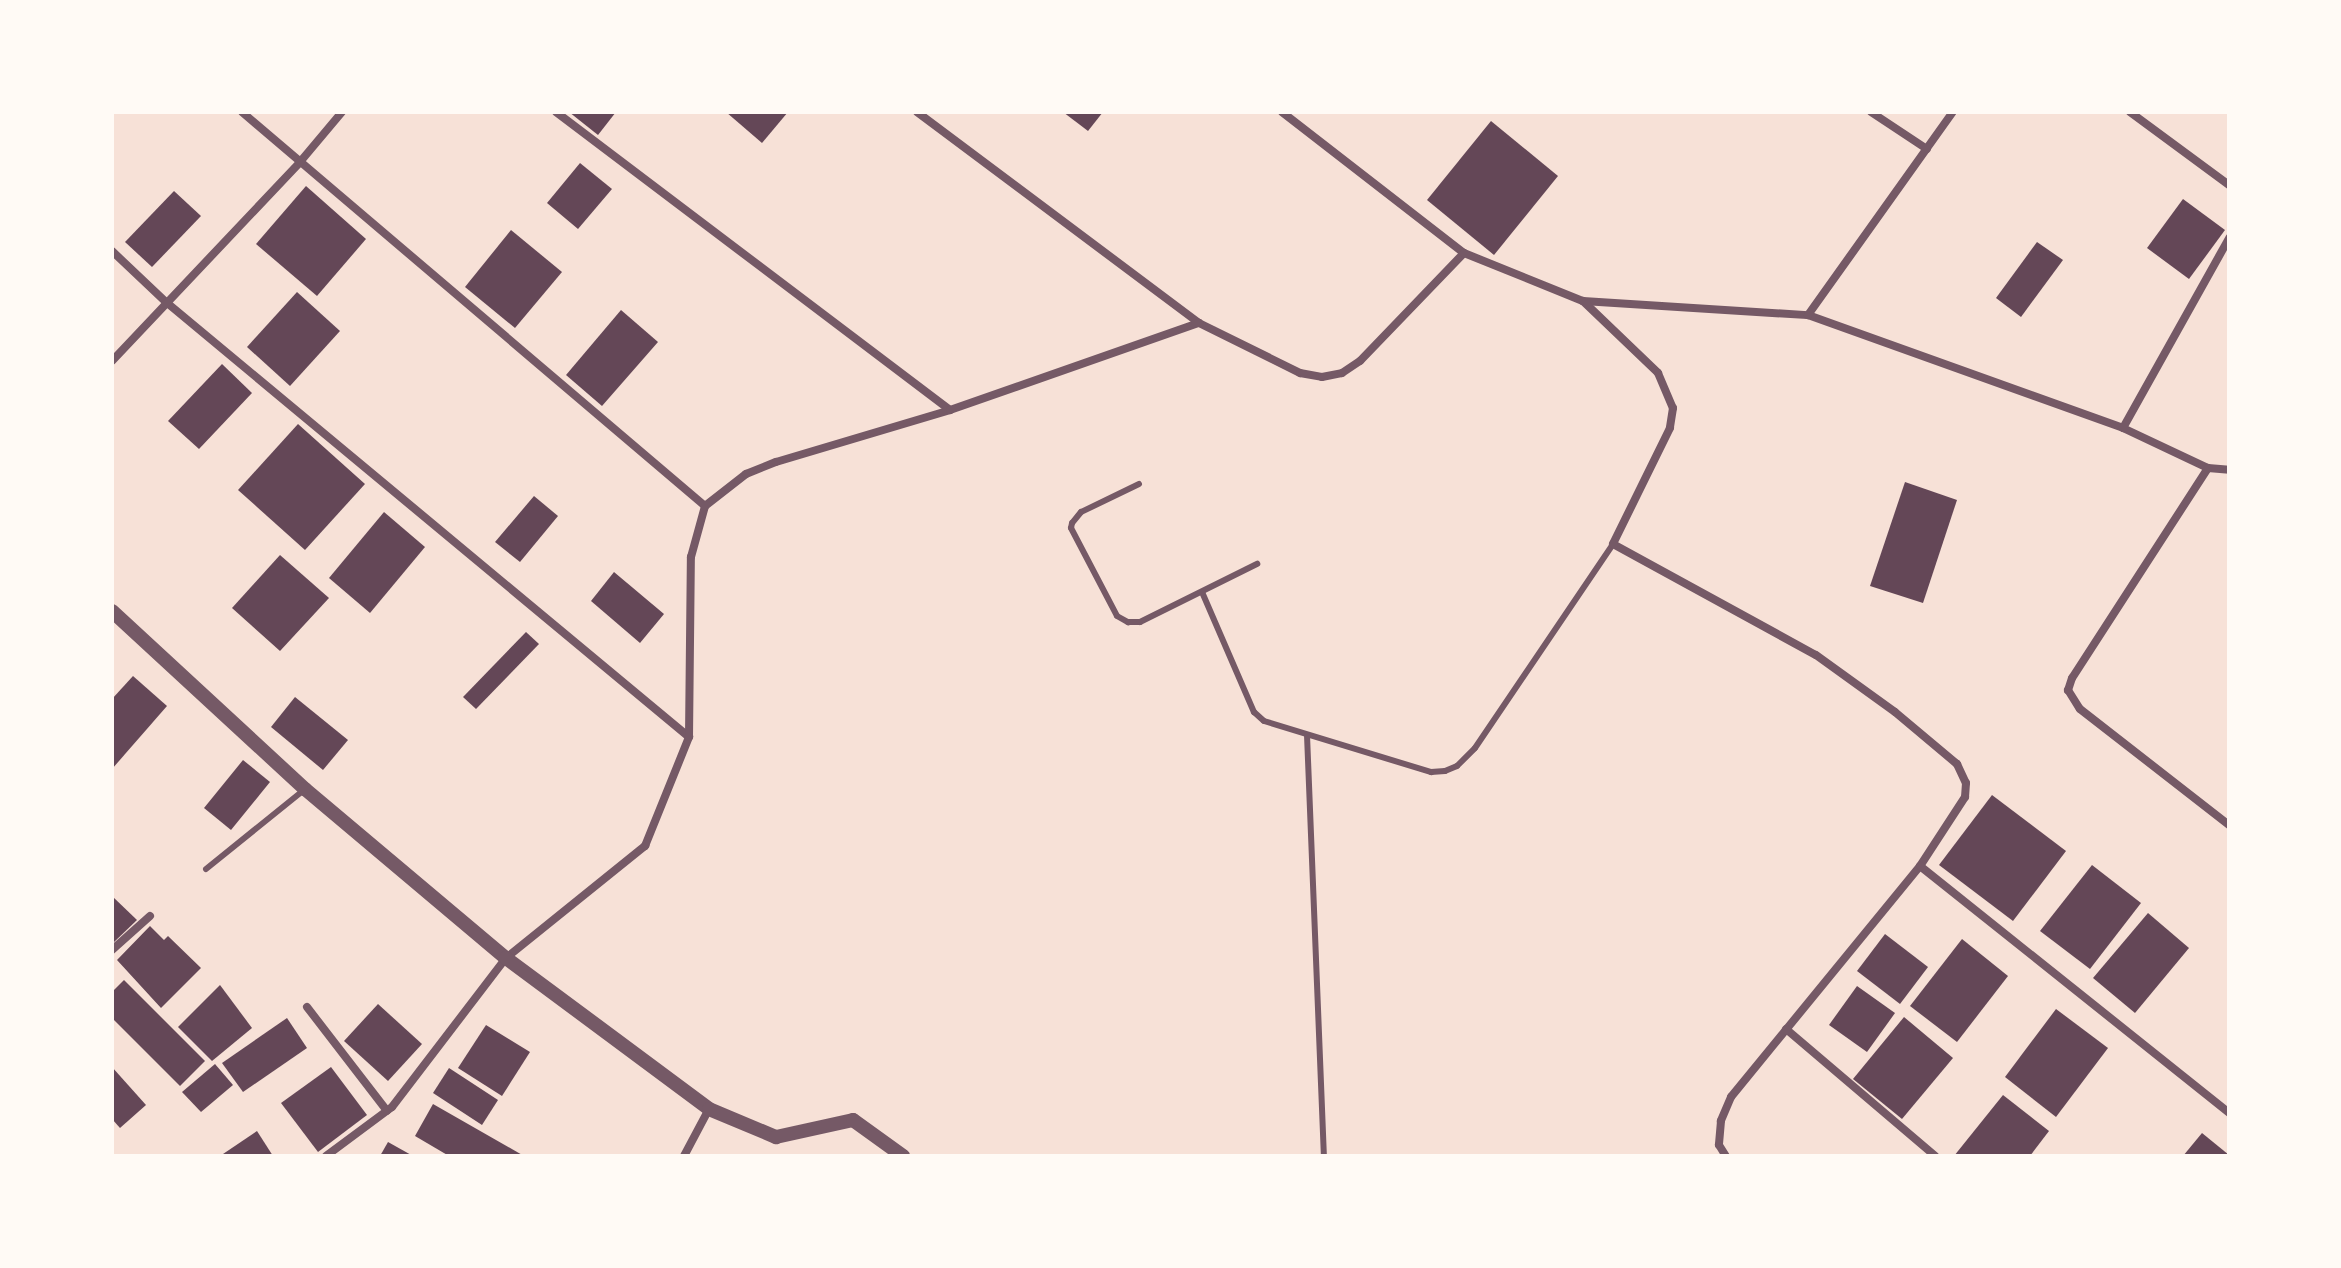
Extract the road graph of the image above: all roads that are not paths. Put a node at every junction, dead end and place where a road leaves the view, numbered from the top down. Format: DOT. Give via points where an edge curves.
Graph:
graph roads {
  1 [pos="242,112"];
  2 [pos="342,112"];
  3 [pos="556,112"];
  4 [pos="917,112"];
  5 [pos="1282,112"];
  6 [pos="1871,112"];
  7 [pos="1953,112"];
  8 [pos="2130,112"];
  9 [pos="1927,149"];
  10 [pos="300,162"];
  11 [pos="2229,185"];
  12 [pos="2229,238"];
  13 [pos="112,251"];
  14 [pos="1464,253"];
  15 [pos="1583,301"];
  16 [pos="166,302"];
  17 [pos="1808,315"];
  18 [pos="1199,323"];
  19 [pos="112,361"];
  20 [pos="950,410"];
  21 [pos="2123,428"];
  22 [pos="2208,468"];
  23 [pos="2229,470"];
  24 [pos="1139,484"];
  25 [pos="705,506"];
  26 [pos="1613,544"];
  27 [pos="1257,564"];
  28 [pos="1202,592"];
  29 [pos="112,611"];
  30 [pos="1307,735"];
  31 [pos="689,737"];
  32 [pos="305,789"];
  33 [pos="2229,825"];
  34 [pos="1920,866"];
  35 [pos="206,869"];
  36 [pos="150,916"];
  37 [pos="112,950"];
  38 [pos="506,958"];
  39 [pos="307,1007"];
  40 [pos="1786,1029"];
  41 [pos="709,1109"];
  42 [pos="387,1111"];
  43 [pos="2229,1113"];
  44 [pos="326,1156"];
  45 [pos="684,1156"];
  46 [pos="903,1156"];
  47 [pos="1324,1156"];
  48 [pos="1726,1156"];
  49 [pos="1935,1156"];
  1 -- 10 [label="street"];
  2 -- 10 [label="street"];
  3 -- 20 [label="street"];
  4 -- 18 [label="street"];
  5 -- 14 [label="street"];
  6 -- 9 [label="street"];
  7 -- 9 [label="street"];
  8 -- 11 [label="street"];
  9 -- 17 [label="street"];
  10 -- 16 [label="street"];
  10 -- 25 [label="street"];
  12 -- 21 [label="street"];
  13 -- 16 [label="street"];
  14 -- 15 [label="street"];
  14 -- 18 [label="street" via="1360,361 1342,373 1300,373"];
  15 -- 17 [label="street"];
  15 -- 26 [label="street" via="1658,373 1673,408 1670,428"];
  16 -- 19 [label="street"];
  16 -- 31 [label="street"];
  17 -- 21 [label="street"];
  18 -- 20 [label="street"];
  20 -- 25 [label="street" via="761,468 728,485"];
  21 -- 22 [label="street"];
  22 -- 23 [label="street"];
  22 -- 33 [label="street" via="2068,690 2080,709"];
  24 -- 28 [label="lane" via="1081,512 1072,523 1111,609 1128,622 1140,622"];
  25 -- 31 [label="street" via="691,557"];
  26 -- 30 [label="lane" via="1475,748 1457,766 1431,772"];
  26 -- 34 [label="street" via="1816,655 1957,764 1966,783 1965,797"];
  27 -- 28 [label="lane"];
  28 -- 30 [label="lane" via="1254,712 1276,727"];
  29 -- 32 [label="street"];
  30 -- 47 [label="lane"];
  31 -- 38 [label="street" via="645,846"];
  32 -- 35 [label="lane"];
  32 -- 38 [label="street"];
  34 -- 40 [label="street"];
  34 -- 43 [label="street"];
  36 -- 37 [label="street"];
  38 -- 41 [label="street"];
  38 -- 42 [label="street"];
  39 -- 42 [label="street"];
  40 -- 48 [label="street" via="1731,1097 1720,1133"];
  40 -- 49 [label="street"];
  41 -- 45 [label="street"];
  41 -- 46 [label="street" via="776,1137 853,1120"];
  42 -- 44 [label="street"];
}
